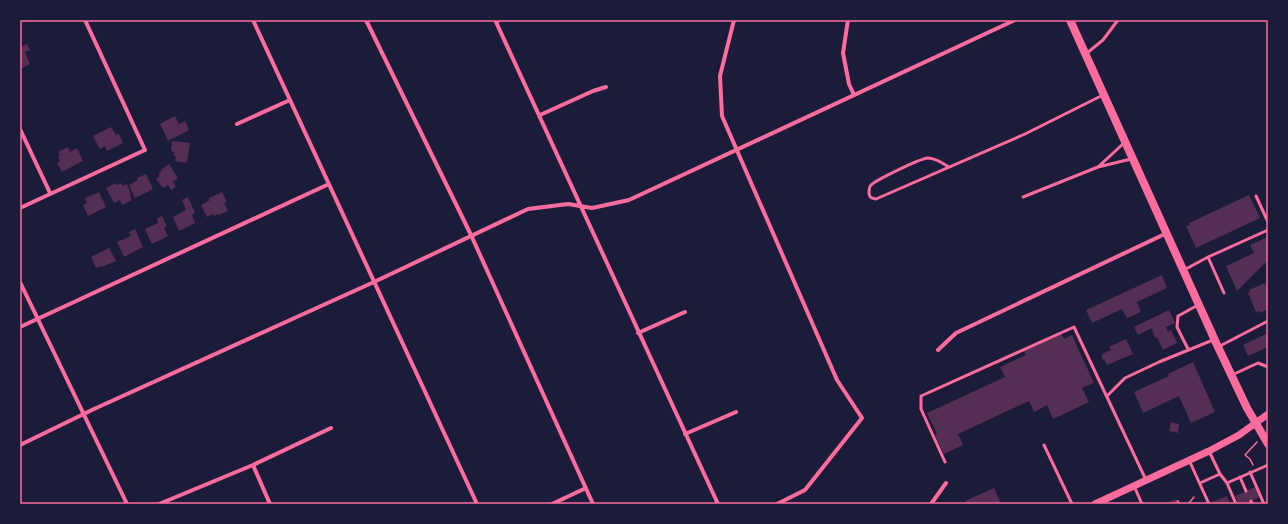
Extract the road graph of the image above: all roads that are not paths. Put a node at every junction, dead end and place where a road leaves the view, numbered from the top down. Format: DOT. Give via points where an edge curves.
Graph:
graph roads {
  1 [pos="85,20"];
  2 [pos="253,20"];
  3 [pos="366,20"];
  4 [pos="734,20"];
  5 [pos="848,20"];
  6 [pos="1015,20"];
  7 [pos="1070,20"];
  8 [pos="1118,20"];
  9 [pos="498,21"];
  10 [pos="1085,54"];
  11 [pos="606,87"];
  12 [pos="1104,95"];
  13 [pos="854,96"];
  14 [pos="290,100"];
  15 [pos="540,115"];
  16 [pos="237,124"];
  17 [pos="20,129"];
  18 [pos="1126,141"];
  19 [pos="736,150"];
  20 [pos="1133,158"];
  21 [pos="948,167"];
  22 [pos="1098,167"];
  23 [pos="329,184"];
  24 [pos="50,194"];
  25 [pos="1256,196"];
  26 [pos="1023,197"];
  27 [pos="581,206"];
  28 [pos="20,208"];
  29 [pos="1268,222"];
  30 [pos="1268,230"];
  31 [pos="1167,233"];
  32 [pos="471,235"];
  33 [pos="1208,257"];
  34 [pos="1184,270"];
  35 [pos="20,282"];
  36 [pos="374,282"];
  37 [pos="1224,293"];
  38 [pos="1199,304"];
  39 [pos="685,312"];
  40 [pos="37,319"];
  41 [pos="1268,321"];
  42 [pos="20,327"];
  43 [pos="638,333"];
  44 [pos="1216,343"];
  45 [pos="1188,349"];
  46 [pos="938,350"];
  47 [pos="1268,367"];
  48 [pos="1232,375"];
  49 [pos="1107,396"];
  50 [pos="736,412"];
  51 [pos="1268,414"];
  52 [pos="83,415"];
  53 [pos="1256,422"];
  54 [pos="331,428"];
  55 [pos="685,434"];
  56 [pos="1268,444"];
  57 [pos="20,445"];
  58 [pos="1044,445"];
  59 [pos="1209,451"];
  60 [pos="1189,460"];
  61 [pos="945,462"];
  62 [pos="253,465"];
  63 [pos="1268,465"];
  64 [pos="1250,472"];
  65 [pos="1220,474"];
  66 [pos="1240,477"];
  67 [pos="1146,480"];
  68 [pos="946,483"];
  69 [pos="1200,483"];
  70 [pos="1227,483"];
  71 [pos="1134,486"];
  72 [pos="586,488"];
  73 [pos="1246,491"];
  74 [pos="127,504"];
  75 [pos="159,504"];
  76 [pos="270,504"];
  77 [pos="477,504"];
  78 [pos="552,504"];
  79 [pos="593,504"];
  80 [pos="718,504"];
  81 [pos="777,504"];
  82 [pos="931,504"];
  83 [pos="1072,504"];
  84 [pos="1095,504"];
  85 [pos="1142,504"];
  86 [pos="1209,504"];
  87 [pos="1236,504"];
  88 [pos="1264,504"];
  1 -- 24 [label="street" via="145,150"];
  2 -- 14 [label="street"];
  3 -- 32 [label="street"];
  4 -- 19 [label="street" via="720,76 722,116"];
  5 -- 13 [label="street" via="843,53"];
  6 -- 13 [label="street"];
  7 -- 10 [label="main road"];
  8 -- 10 [label="lane" via="1103,40"];
  9 -- 15 [label="street"];
  10 -- 12 [label="main road"];
  11 -- 15 [label="street"];
  12 -- 18 [label="main road"];
  12 -- 21 [label="lane" via="1025,134"];
  13 -- 19 [label="street"];
  14 -- 16 [label="street"];
  14 -- 23 [label="street"];
  15 -- 27 [label="street"];
  17 -- 24 [label="street"];
  18 -- 20 [label="main road"];
  18 -- 22 [label="lane"];
  19 -- 27 [label="street" via="629,200 592,208"];
  19 -- 81 [label="street" via="837,380 862,418 805,490"];
  20 -- 22 [label="lane"];
  20 -- 31 [label="main road"];
  21 -- 21 [label="lane" via="934,159 925,159 879,179 870,186 870,196 876,199"];
  22 -- 26 [label="lane"];
  23 -- 36 [label="street"];
  23 -- 40 [label="street"];
  24 -- 28 [label="street"];
  25 -- 29 [label="lane"];
  27 -- 32 [label="street" via="568,204 528,209"];
  27 -- 43 [label="street"];
  30 -- 33 [label="lane"];
  31 -- 34 [label="main road"];
  31 -- 46 [label="street" via="956,333"];
  32 -- 36 [label="street"];
  32 -- 72 [label="street"];
  33 -- 34 [label="lane"];
  33 -- 37 [label="lane"];
  34 -- 38 [label="main road"];
  35 -- 40 [label="street"];
  36 -- 52 [label="street"];
  36 -- 77 [label="street"];
  38 -- 44 [label="main road"];
  38 -- 45 [label="lane" via="1178,316 1177,327"];
  39 -- 43 [label="street"];
  40 -- 42 [label="street"];
  40 -- 52 [label="street"];
  41 -- 44 [label="lane"];
  43 -- 55 [label="street"];
  44 -- 45 [label="lane"];
  44 -- 48 [label="main road"];
  45 -- 49 [label="lane" via="1125,378"];
  47 -- 48 [label="lane" via="1258,363"];
  48 -- 53 [label="main road"];
  49 -- 61 [label="lane" via="1074,327 921,396 921,408"];
  49 -- 67 [label="lane"];
  50 -- 55 [label="street"];
  51 -- 53 [label="street"];
  52 -- 57 [label="street"];
  52 -- 74 [label="street"];
  53 -- 56 [label="main road"];
  53 -- 59 [label="street" via="1239,435"];
  54 -- 62 [label="street"];
  55 -- 80 [label="street"];
  58 -- 83 [label="lane"];
  59 -- 60 [label="street"];
  59 -- 65 [label="lane"];
  60 -- 67 [label="street"];
  60 -- 69 [label="lane"];
  62 -- 75 [label="street"];
  62 -- 76 [label="street"];
  63 -- 64 [label="lane"];
  64 -- 66 [label="lane"];
  64 -- 88 [label="lane"];
  65 -- 69 [label="lane"];
  65 -- 70 [label="lane"];
  66 -- 70 [label="lane"];
  66 -- 73 [label="lane"];
  67 -- 71 [label="street"];
  68 -- 82 [label="street"];
  69 -- 86 [label="lane"];
  70 -- 87 [label="lane"];
  71 -- 84 [label="street"];
  71 -- 85 [label="lane"];
  72 -- 78 [label="street"];
  72 -- 79 [label="street"];
}
